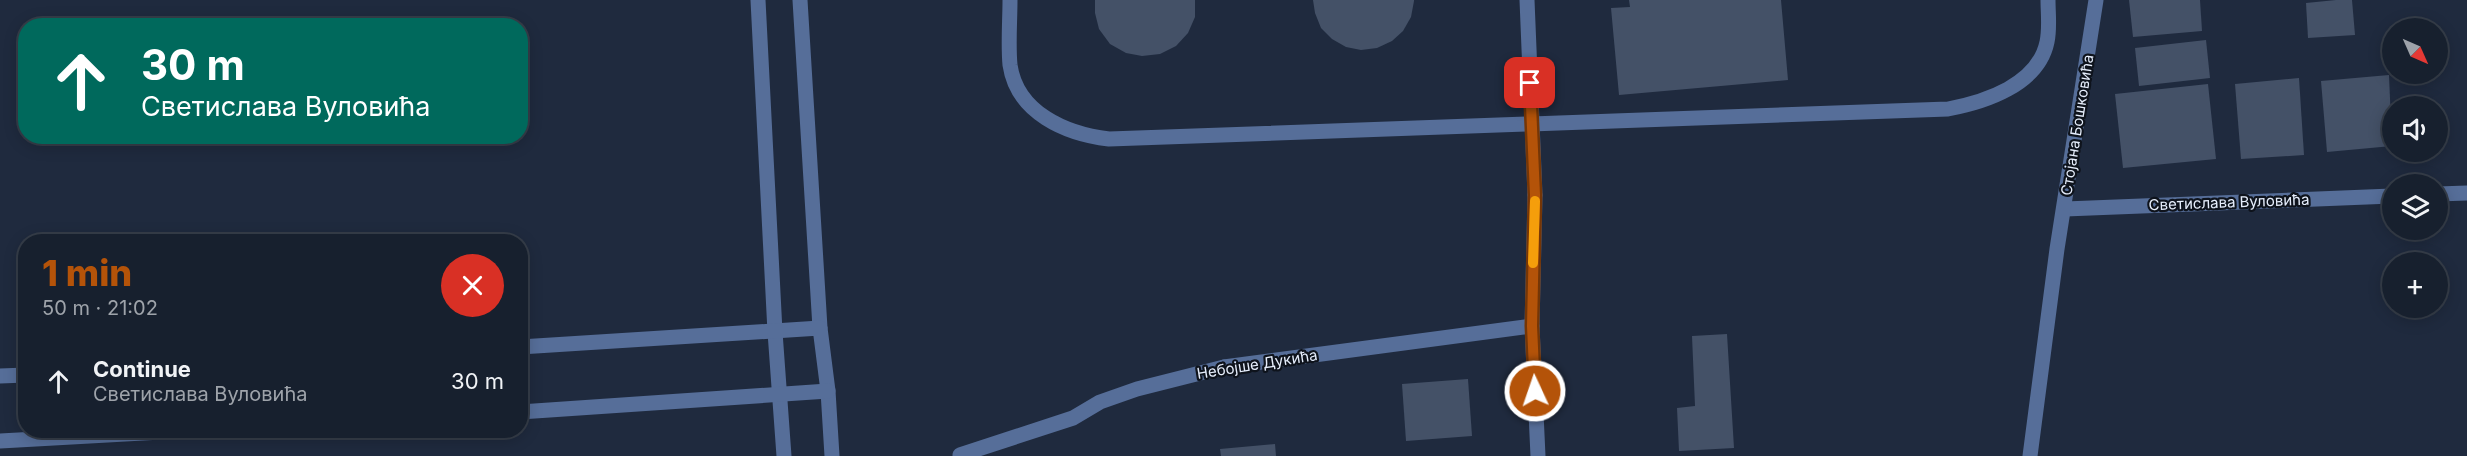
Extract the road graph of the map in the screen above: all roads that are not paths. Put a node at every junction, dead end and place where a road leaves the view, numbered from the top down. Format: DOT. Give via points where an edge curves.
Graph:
graph roads {
  1 [pos="758,0"];
  2 [pos="801,0"];
  3 [pos="1010,0"];
  4 [pos="1527,0"];
  5 [pos="2048,0"];
  6 [pos="2096,0"];
  7 [pos="1532,125"];
  8 [pos="2467,193"];
  9 [pos="2448,194"];
  10 [pos="2382,196"];
  11 [pos="2065,209"];
  12 [pos="1532,326"];
  13 [pos="820,328"];
  14 [pos="775,332"];
  15 [pos="528,347"];
  16 [pos="18,375"];
  17 [pos="0,376"];
  18 [pos="828,391"];
  19 [pos="781,395"];
  20 [pos="528,412"];
  21 [pos="54,438"];
  22 [pos="0,441"];
  23 [pos="960,455"];
  24 [pos="784,456"];
  25 [pos="832,456"];
  26 [pos="1538,456"];
  27 [pos="2030,456"];
  1 -- 14 [label="street"];
  2 -- 13 [label="street"];
  3 -- 7 [label="street" via="1011,65 1016,84 1048,121 1085,136 1109,140"];
  4 -- 7 [label="street"];
  5 -- 7 [label="street" via="2047,44 2034,67 2007,90 1969,105 1948,109"];
  6 -- 11 [label="street, Стојана Бошковића"];
  7 -- 12 [label="street"];
  8 -- 9 [label="street"];
  10 -- 11 [label="street, Светислава Вуловића"];
  11 -- 27 [label="street, Стојана Бошковића"];
  12 -- 23 [label="street, Небојше Дукића" via="1224,367 1137,389 1100,402 1073,418"];
  12 -- 26 [label="street"];
  13 -- 14 [label="street"];
  13 -- 18 [label="street"];
  14 -- 15 [label="street"];
  14 -- 19 [label="street"];
  16 -- 17 [label="street"];
  18 -- 19 [label="street"];
  18 -- 25 [label="street"];
  19 -- 20 [label="street"];
  19 -- 24 [label="street"];
  21 -- 22 [label="street"];
}
